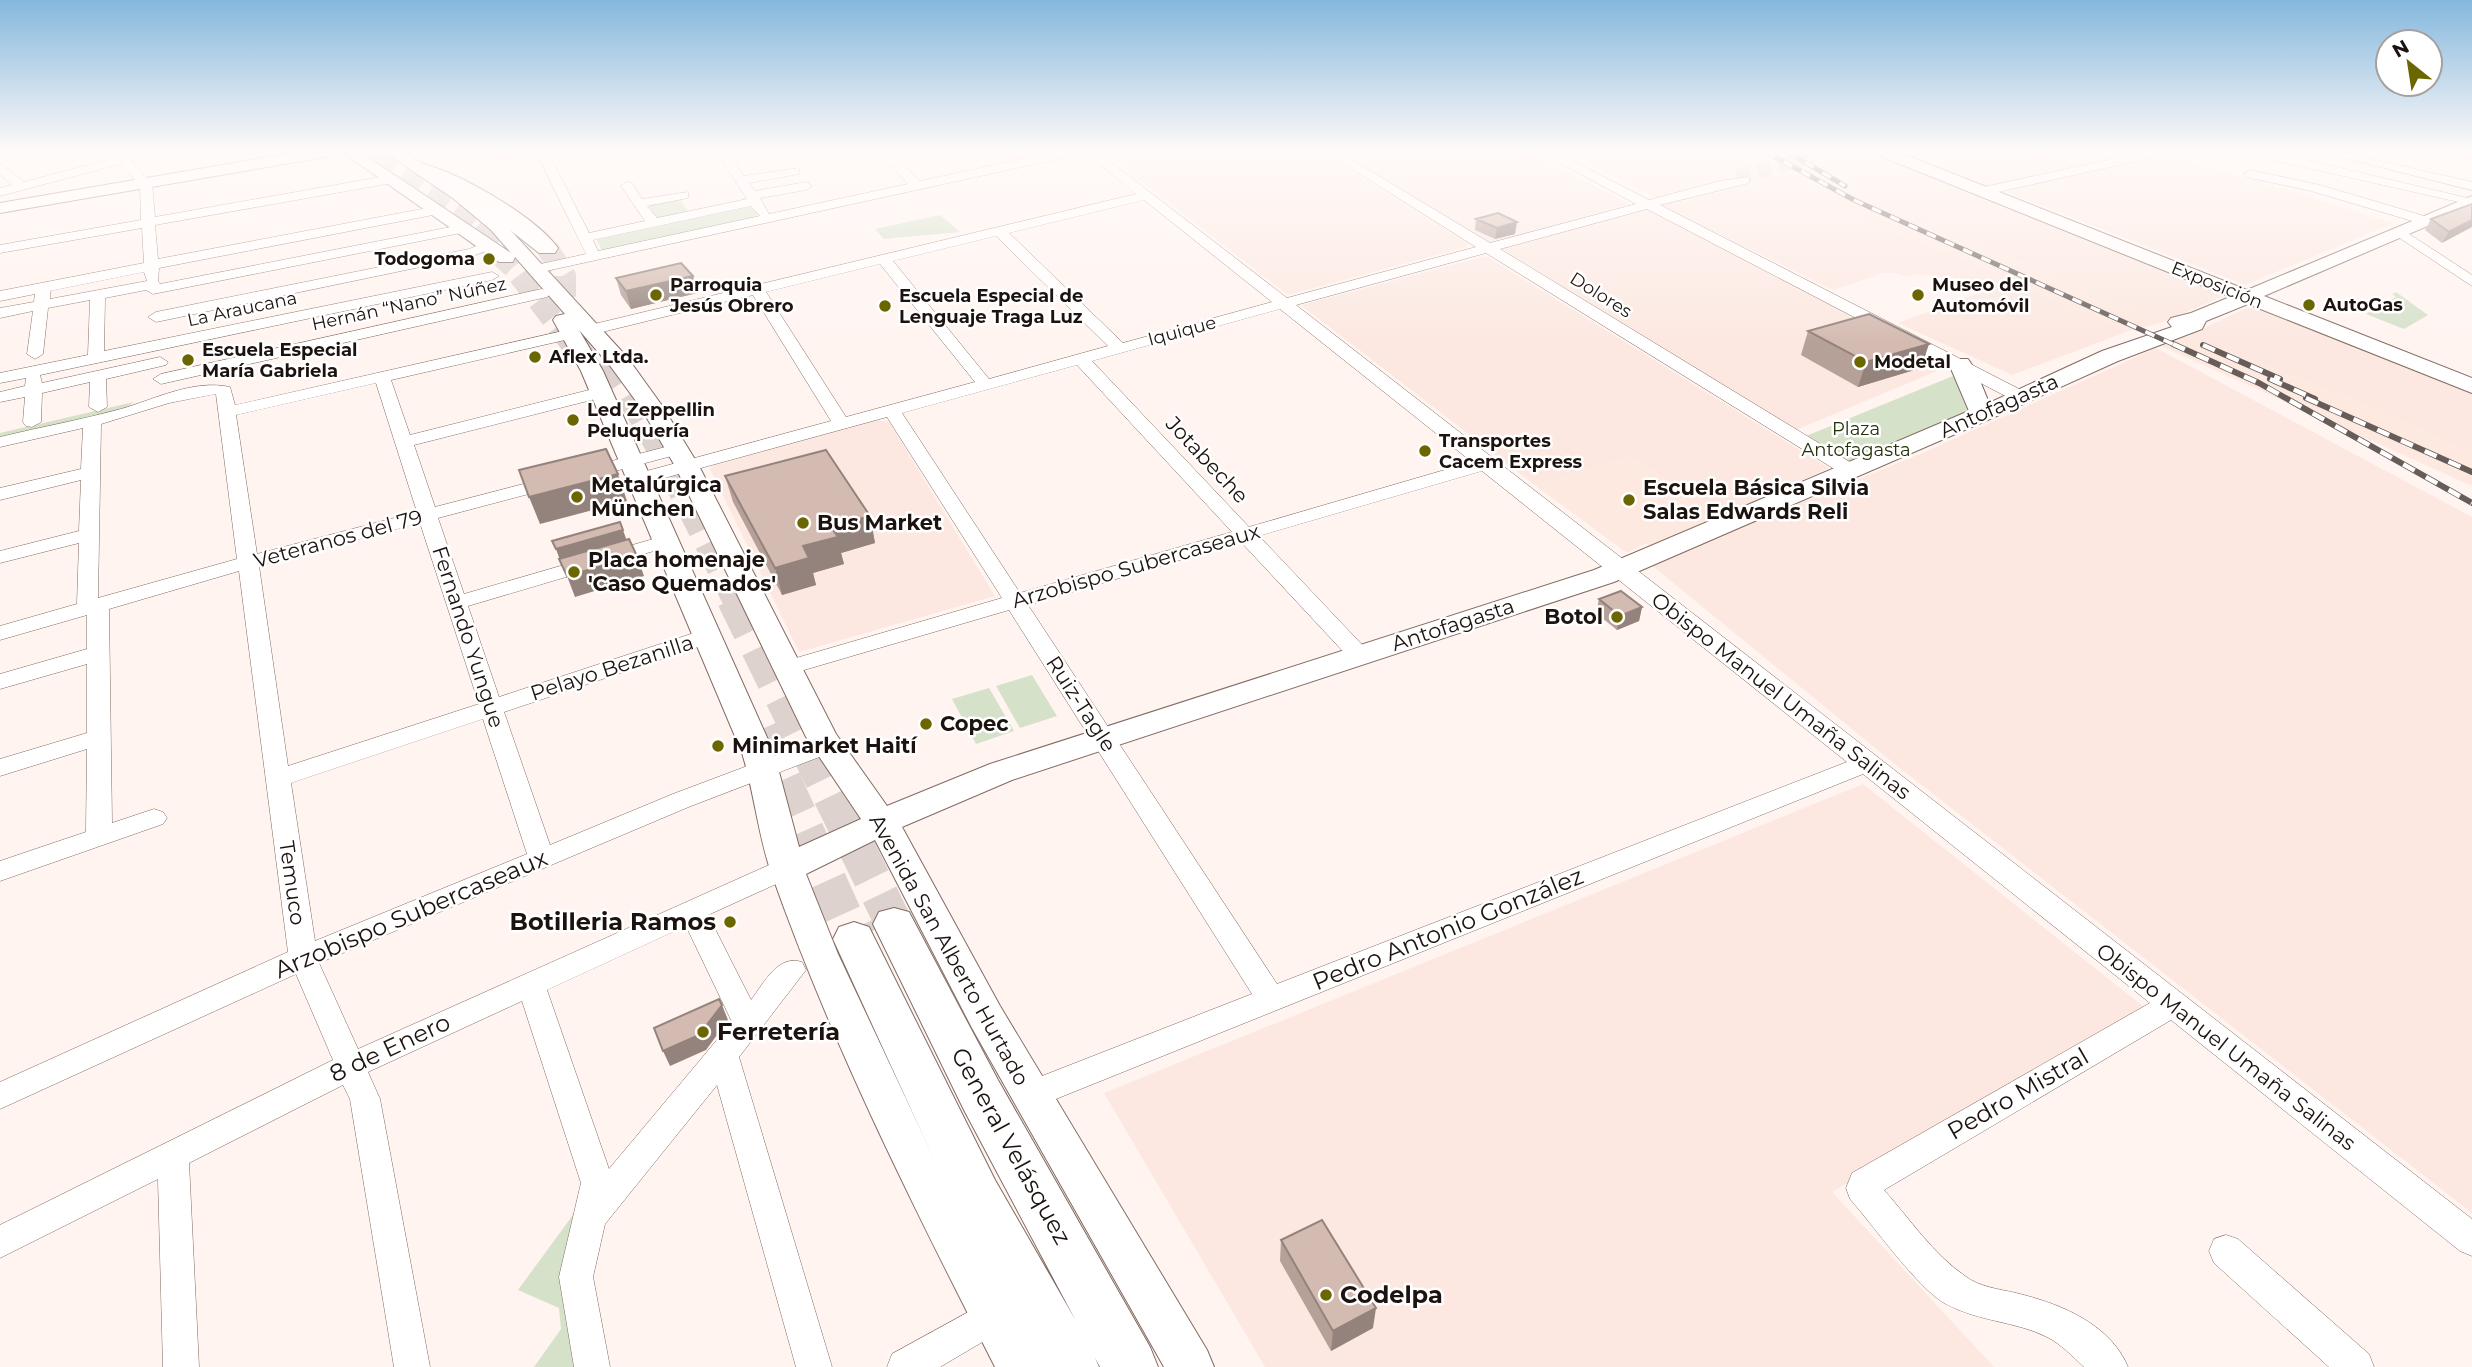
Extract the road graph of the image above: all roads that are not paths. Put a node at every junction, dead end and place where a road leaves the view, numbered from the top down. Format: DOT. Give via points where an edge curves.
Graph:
graph roads {
  1 [pos="148,216"];
  2 [pos="178,216"];
  3 [pos="407,216"];
  4 [pos="447,216"];
  5 [pos="505,216"];
  6 [pos="574,216"];
  7 [pos="648,216"];
  8 [pos="686,216"];
  9 [pos="765,216"];
  10 [pos="782,216"];
  11 [pos="1063,216"];
  12 [pos="1171,216"];
  13 [pos="1435,216"];
  14 [pos="1605,216"];
  15 [pos="1671,216"];
  16 [pos="2046,216"];
  17 [pos="2408,216"];
  18 [pos="2435,216"];
  19 [pos="767,219"];
  20 [pos="148,221"];
  21 [pos="2426,221"];
  22 [pos="653,223"];
  23 [pos="466,228"];
  24 [pos="999,231"];
  25 [pos="320,232"];
  26 [pos="2400,232"];
  27 [pos="585,238"];
  28 [pos="489,245"];
  29 [pos="1488,248"];
  30 [pos="0,249"];
  31 [pos="327,256"];
  32 [pos="594,257"];
  33 [pos="542,259"];
  34 [pos="883,260"];
  35 [pos="151,266"];
  36 [pos="492,276"];
  37 [pos="335,281"];
  38 [pos="2472,282"];
  39 [pos="153,287"];
  40 [pos="43,288"];
  41 [pos="757,290"];
  42 [pos="98,294"];
  43 [pos="542,294"];
  44 [pos="0,296"];
  45 [pos="2245,296"];
  46 [pos="1282,303"];
  47 [pos="42,305"];
  48 [pos="343,307"];
  49 [pos="0,313"];
  50 [pos="156,317"];
  51 [pos="581,332"];
  52 [pos="355,342"];
  53 [pos="1119,348"];
  54 [pos="1080,358"];
  55 [pos="160,362"];
  56 [pos="35,363"];
  57 [pos="1960,364"];
  58 [pos="97,367"];
  59 [pos="382,377"];
  60 [pos="0,379"];
  61 [pos="985,384"];
  62 [pos="2472,386"];
  63 [pos="33,390"];
  64 [pos="601,392"];
  65 [pos="0,397"];
  66 [pos="2021,397"];
  67 [pos="165,399"];
  68 [pos="891,410"];
  69 [pos="227,412"];
  70 [pos="95,414"];
  71 [pos="1982,414"];
  72 [pos="32,422"];
  73 [pos="841,424"];
  74 [pos="0,442"];
  75 [pos="404,442"];
  76 [pos="682,458"];
  77 [pos="1485,464"];
  78 [pos="635,470"];
  79 [pos="1851,471"];
  80 [pos="91,472"];
  81 [pos="0,494"];
  82 [pos="428,515"];
  83 [pos="1245,534"];
  84 [pos="89,535"];
  85 [pos="667,541"];
  86 [pos="0,557"];
  87 [pos="248,562"];
  88 [pos="1620,570"];
  89 [pos="1015,601"];
  90 [pos="457,603"];
  91 [pos="93,606"];
  92 [pos="0,632"];
  93 [pos="708,636"];
  94 [pos="98,653"];
  95 [pos="1359,655"];
  96 [pos="787,668"];
  97 [pos="0,682"];
  98 [pos="492,708"];
  99 [pos="99,737"];
  100 [pos="1103,739"];
  101 [pos="827,745"];
  102 [pos="1867,763"];
  103 [pos="764,767"];
  104 [pos="0,768"];
  105 [pos="277,779"];
  106 [pos="875,814"];
  107 [pos="154,818"];
  108 [pos="99,837"];
  109 [pos="541,858"];
  110 [pos="787,867"];
  111 [pos="0,871"];
  112 [pos="692,910"];
  113 [pos="303,958"];
  114 [pos="792,970"];
  115 [pos="530,983"];
  116 [pos="1271,999"];
  117 [pos="2172,1005"];
  118 [pos="748,1024"];
  119 [pos="723,1054"];
  120 [pos="351,1066"];
  121 [pos="0,1096"];
  122 [pos="1030,1096"];
  123 [pos="173,1154"];
  124 [pos="591,1216"];
  125 [pos="2472,1240"];
  126 [pos="0,1241"];
  127 [pos="2226,1251"];
  128 [pos="993,1316"];
  129 [pos="181,1367"];
  130 [pos="412,1367"];
  131 [pos="592,1367"];
  132 [pos="814,1367"];
  133 [pos="905,1367"];
  134 [pos="1020,1367"];
  135 [pos="1071,1367"];
  136 [pos="1130,1367"];
  137 [pos="1190,1367"];
  138 [pos="2110,1367"];
  139 [pos="2356,1367"];
  1 -- 20 [label="street"];
  2 -- 20 [label="street"];
  3 -- 25 [label="street"];
  4 -- 23 [label="main road, Avenida San Alberto Hurtado"];
  5 -- 33 [label="highway"];
  6 -- 27 [label="street"];
  7 -- 22 [label="street"];
  8 -- 22 [label="street"];
  9 -- 19 [label="street"];
  10 -- 19 [label="street"];
  11 -- 24 [label="street"];
  12 -- 46 [label="street, Obispo Manuel Umaña Salinas"];
  13 -- 29 [label="street, Dolores"];
  14 -- 29 [label="street, Iquique"];
  15 -- 57 [label="street"];
  16 -- 45 [label="main road, Exposición"];
  17 -- 21 [label="street"];
  18 -- 21 [label="main road, Antofagasta"];
  19 -- 32 [label="street"];
  20 -- 30 [label="street"];
  20 -- 35 [label="street"];
  21 -- 26 [label="main road, Antofagasta"];
  22 -- 27 [label="street"];
  23 -- 28 [label="main road, Avenida San Alberto Hurtado"];
  23 -- 31 [label="street"];
  24 -- 34 [label="street"];
  24 -- 53 [label="street"];
  25 -- 31 [label="street"];
  25 -- 35 [label="street"];
  26 -- 38 [label="street"];
  26 -- 45 [label="main road, Antofagasta"];
  27 -- 32 [label="street"];
  28 -- 37 [label="street"];
  28 -- 43 [label="main road, Avenida San Alberto Hurtado"];
  29 -- 46 [label="street, Iquique"];
  29 -- 79 [label="street, Dolores"];
  31 -- 37 [label="street"];
  31 -- 39 [label="street"];
  32 -- 33 [label="street"];
  33 -- 51 [label="main road, Avenida San Alberto Hurtado"];
  34 -- 41 [label="street"];
  34 -- 61 [label="street"];
  35 -- 39 [label="street"];
  35 -- 40 [label="street"];
  36 -- 48 [label="street, La Araucana"];
  37 -- 48 [label="street"];
  37 -- 50 [label="street"];
  39 -- 42 [label="street"];
  39 -- 50 [label="street"];
  40 -- 44 [label="street"];
  40 -- 47 [label="street"];
  41 -- 51 [label="street"];
  41 -- 73 [label="street"];
  42 -- 47 [label="street"];
  42 -- 58 [label="street"];
  43 -- 51 [label="main road, Avenida San Alberto Hurtado"];
  43 -- 52 [label="street, Hernán “Nano” Núñez"];
  45 -- 62 [label="main road, Exposición"];
  45 -- 66 [label="main road, Antofagasta" via="2197,318 2195,325 2181,332 2110,356"];
  46 -- 53 [label="street, Iquique"];
  46 -- 77 [label="street, Obispo Manuel Umaña Salinas"];
  47 -- 49 [label="street"];
  47 -- 56 [label="street"];
  48 -- 52 [label="street"];
  48 -- 55 [label="street, La Araucana"];
  50 -- 55 [label="street"];
  51 -- 59 [label="street"];
  51 -- 64 [label="main road, Avenida San Alberto Hurtado"];
  51 -- 76 [label="main road, Avenida San Alberto Hurtado" via="645,397"];
  52 -- 55 [label="street, Hernán “Nano” Núñez"];
  53 -- 54 [label="street, Iquique"];
  54 -- 61 [label="street, Iquique"];
  54 -- 83 [label="street, Jotabeche"];
  55 -- 58 [label="street"];
  55 -- 67 [label="street"];
  56 -- 58 [label="street"];
  56 -- 60 [label="street"];
  56 -- 63 [label="street"];
  57 -- 66 [label="street"];
  57 -- 71 [label="main road"];
  58 -- 63 [label="street"];
  58 -- 70 [label="street"];
  59 -- 69 [label="street"];
  59 -- 75 [label="street, Fernando Yungue"];
  61 -- 68 [label="street, Iquique"];
  63 -- 65 [label="street"];
  63 -- 72 [label="street"];
  64 -- 75 [label="street"];
  64 -- 78 [label="main road, Avenida San Alberto Hurtado"];
  66 -- 71 [label="main road, Antofagasta"];
  67 -- 69 [label="street, Temuco" via="219,389 224,392"];
  67 -- 70 [label="street" via="125,414"];
  68 -- 73 [label="street, Iquique"];
  68 -- 89 [label="street, Ruiz-Tagle"];
  69 -- 87 [label="street, Temuco"];
  70 -- 74 [label="street"];
  70 -- 80 [label="street"];
  71 -- 79 [label="main road, Antofagasta"];
  73 -- 76 [label="street, Iquique"];
  75 -- 82 [label="street, Fernando Yungue"];
  76 -- 78 [label="street, Iquique"];
  76 -- 96 [label="main road, Avenida San Alberto Hurtado"];
  77 -- 83 [label="street, Arzobispo Subercaseaux"];
  77 -- 88 [label="street, Obispo Manuel Umaña Salinas"];
  78 -- 82 [label="street, Veteranos del 79"];
  78 -- 85 [label="main road, Avenida San Alberto Hurtado"];
  79 -- 88 [label="main road, Antofagasta"];
  80 -- 81 [label="street"];
  80 -- 84 [label="street"];
  82 -- 87 [label="street, Veteranos del 79"];
  82 -- 90 [label="street, Fernando Yungue"];
  83 -- 89 [label="street, Arzobispo Subercaseaux"];
  83 -- 95 [label="street, Jotabeche"];
  84 -- 86 [label="street"];
  84 -- 91 [label="street"];
  85 -- 90 [label="street"];
  85 -- 93 [label="main road, Avenida San Alberto Hurtado"];
  87 -- 91 [label="street, Veteranos del 79"];
  87 -- 105 [label="street, Temuco"];
  88 -- 95 [label="main road, Antofagasta"];
  88 -- 102 [label="street, Obispo Manuel Umaña Salinas"];
  89 -- 96 [label="street, Arzobispo Subercaseaux"];
  89 -- 100 [label="street, Ruiz-Tagle"];
  90 -- 98 [label="street, Fernando Yungue"];
  91 -- 92 [label="street, Veteranos del 79"];
  91 -- 94 [label="street"];
  93 -- 98 [label="street, Pelayo Bezanilla"];
  93 -- 103 [label="main road, Avenida San Alberto Hurtado"];
  94 -- 97 [label="street"];
  94 -- 99 [label="street"];
  95 -- 100 [label="main road, Antofagasta"];
  96 -- 101 [label="main road, Avenida San Alberto Hurtado"];
  98 -- 105 [label="street, Pelayo Bezanilla"];
  98 -- 109 [label="street, Fernando Yungue"];
  99 -- 104 [label="street"];
  99 -- 108 [label="street"];
  100 -- 106 [label="main road, Antofagasta" via="928,801"];
  100 -- 116 [label="street, Ruiz-Tagle"];
  101 -- 103 [label="street, Arzobispo Subercaseaux"];
  101 -- 106 [label="main road, Avenida San Alberto Hurtado"];
  102 -- 116 [label="street, Pedro Antonio González"];
  102 -- 117 [label="street, Obispo Manuel Umaña Salinas"];
  103 -- 109 [label="street, Arzobispo Subercaseaux"];
  103 -- 110 [label="main road, Avenida San Alberto Hurtado"];
  105 -- 113 [label="street, Temuco"];
  106 -- 110 [label="main road, Antofagasta"];
  106 -- 122 [label="main road, Avenida San Alberto Hurtado"];
  107 -- 108 [label="street"];
  108 -- 111 [label="street"];
  109 -- 113 [label="street, Arzobispo Subercaseaux"];
  110 -- 112 [label="street, 8 de Enero"];
  110 -- 128 [label="main road, Avenida San Alberto Hurtado" via="893,1119"];
  112 -- 115 [label="street, 8 de Enero"];
  112 -- 118 [label="street"];
  113 -- 120 [label="street, Temuco"];
  113 -- 121 [label="street, Arzobispo Subercaseaux"];
  114 -- 118 [label="street"];
  115 -- 120 [label="street, 8 de Enero"];
  115 -- 124 [label="street" via="597,1183"];
  116 -- 122 [label="street, Pedro Antonio González"];
  117 -- 125 [label="street, Obispo Manuel Umaña Salinas"];
  117 -- 138 [label="street, Pedro Mistral" via="1862,1188 1953,1289 2061,1325"];
  118 -- 119 [label="street"];
  119 -- 124 [label="street"];
  119 -- 132 [label="street"];
  120 -- 123 [label="street, 8 de Enero"];
  120 -- 130 [label="street, Temuco" via="365,1098"];
  122 -- 137 [label="main road, Avenida San Alberto Hurtado"];
  123 -- 126 [label="street, 8 de Enero"];
  123 -- 129 [label="street"];
  124 -- 131 [label="street" via="576,1277"];
  127 -- 139 [label="street"];
  128 -- 133 [label="street"];
  128 -- 134 [label="main road, Avenida San Alberto Hurtado"];
  135 -- 136 [label="highway, General Velásquez" via="976,1197 874,932 981,1095"];
}
